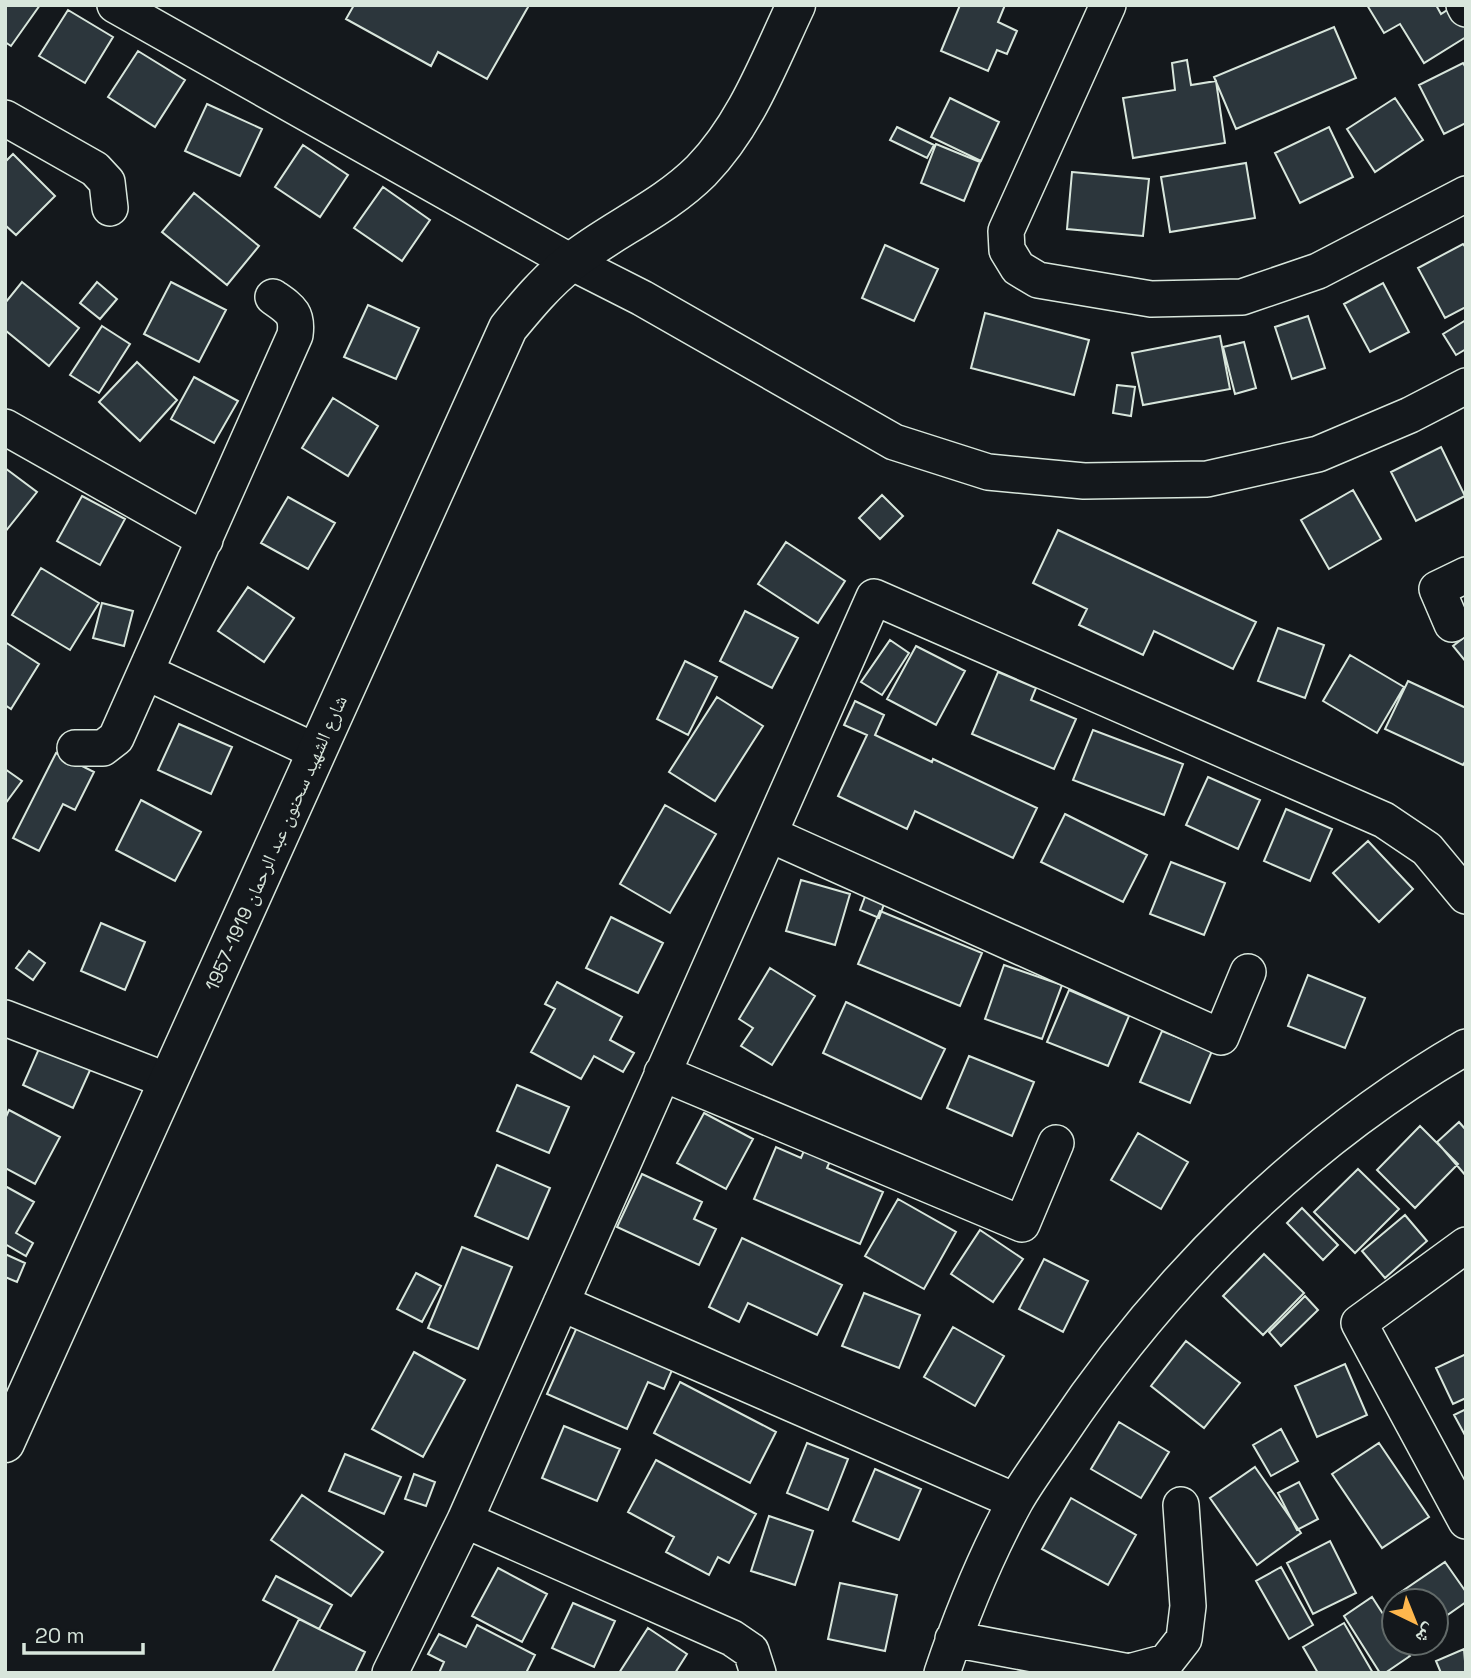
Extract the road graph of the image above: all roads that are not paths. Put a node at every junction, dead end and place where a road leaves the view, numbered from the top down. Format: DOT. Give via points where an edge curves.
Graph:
graph roads {
  1 [pos="115,5"];
  2 [pos="796,5"];
  3 [pos="1108,5"];
  4 [pos="5,118"];
  5 [pos="1466,194"];
  6 [pos="110,208"];
  7 [pos="571,262"];
  8 [pos="273,298"];
  9 [pos="1466,386"];
  10 [pos="5,427"];
  11 [pos="205,540"];
  12 [pos="1466,575"];
  13 [pos="1452,624"];
  14 [pos="146,672"];
  15 [pos="75,748"];
  16 [pos="317,752"];
  17 [pos="769,834"];
  18 [pos="1466,896"];
  19 [pos="1248,972"];
  20 [pos="6,1019"];
  21 [pos="1466,1047"];
  22 [pos="662,1073"];
  23 [pos="169,1081"];
  24 [pos="1056,1143"];
  25 [pos="1466,1245"];
  26 [pos="561,1303"];
  27 [pos="5,1443"];
  28 [pos="1015,1501"];
  29 [pos="1181,1505"];
  30 [pos="465,1520"];
  31 [pos="1466,1521"];
  32 [pos="953,1639"];
  33 [pos="390,1673"];
  34 [pos="758,1673"];
  35 [pos="942,1673"];
  1 -- 7 [label="street"];
  2 -- 7 [label="street, شارع الشهيد سحنون عبد الرحمان 1919-1957" via="725,144 699,173"];
  3 -- 5 [label="street" via="1006,231 1007,250 1018,268 1038,280 1151,299 1242,297 1318,271"];
  4 -- 6 [label="street" via="95,169 107,181"];
  7 -- 9 [label="street" via="894,442 988,472 1083,481 1207,479 1318,454"];
  7 -- 16 [label="street, شارع الشهيد سحنون عبد الرحمان 1919-1957" via="508,328"];
  8 -- 11 [label="street" via="290,309 297,321 295,335"];
  10 -- 11 [label="street"];
  11 -- 14 [label="street"];
  12 -- 13 [label="street" via="1437,589"];
  14 -- 15 [label="street" via="116,738 103,748"];
  14 -- 16 [label="street"];
  16 -- 23 [label="street, شارع الشهيد سحنون عبد الرحمان 1919-1957"];
  17 -- 18 [label="street" via="874,597 1384,821 1427,849"];
  17 -- 19 [label="street" via="1221,1037"];
  17 -- 22 [label="street"];
  20 -- 23 [label="street"];
  21 -- 28 [label="street" via="1341,1129 1259,1201 1168,1292 1086,1396"];
  22 -- 24 [label="street" via="1022,1224"];
  22 -- 26 [label="street"];
  23 -- 27 [label="street, شارع الشهيد سحنون عبد الرحمان 1919-1957"];
  25 -- 31 [label="street" via="1359,1323"];
  26 -- 28 [label="street"];
  26 -- 30 [label="street"];
  28 -- 32 [label="street"];
  29 -- 32 [label="street" via="1188,1606 1184,1639 1166,1662 1129,1672"];
  30 -- 33 [label="street"];
  30 -- 34 [label="street" via="732,1638 751,1651"];
  32 -- 35 [label="street"];
}
